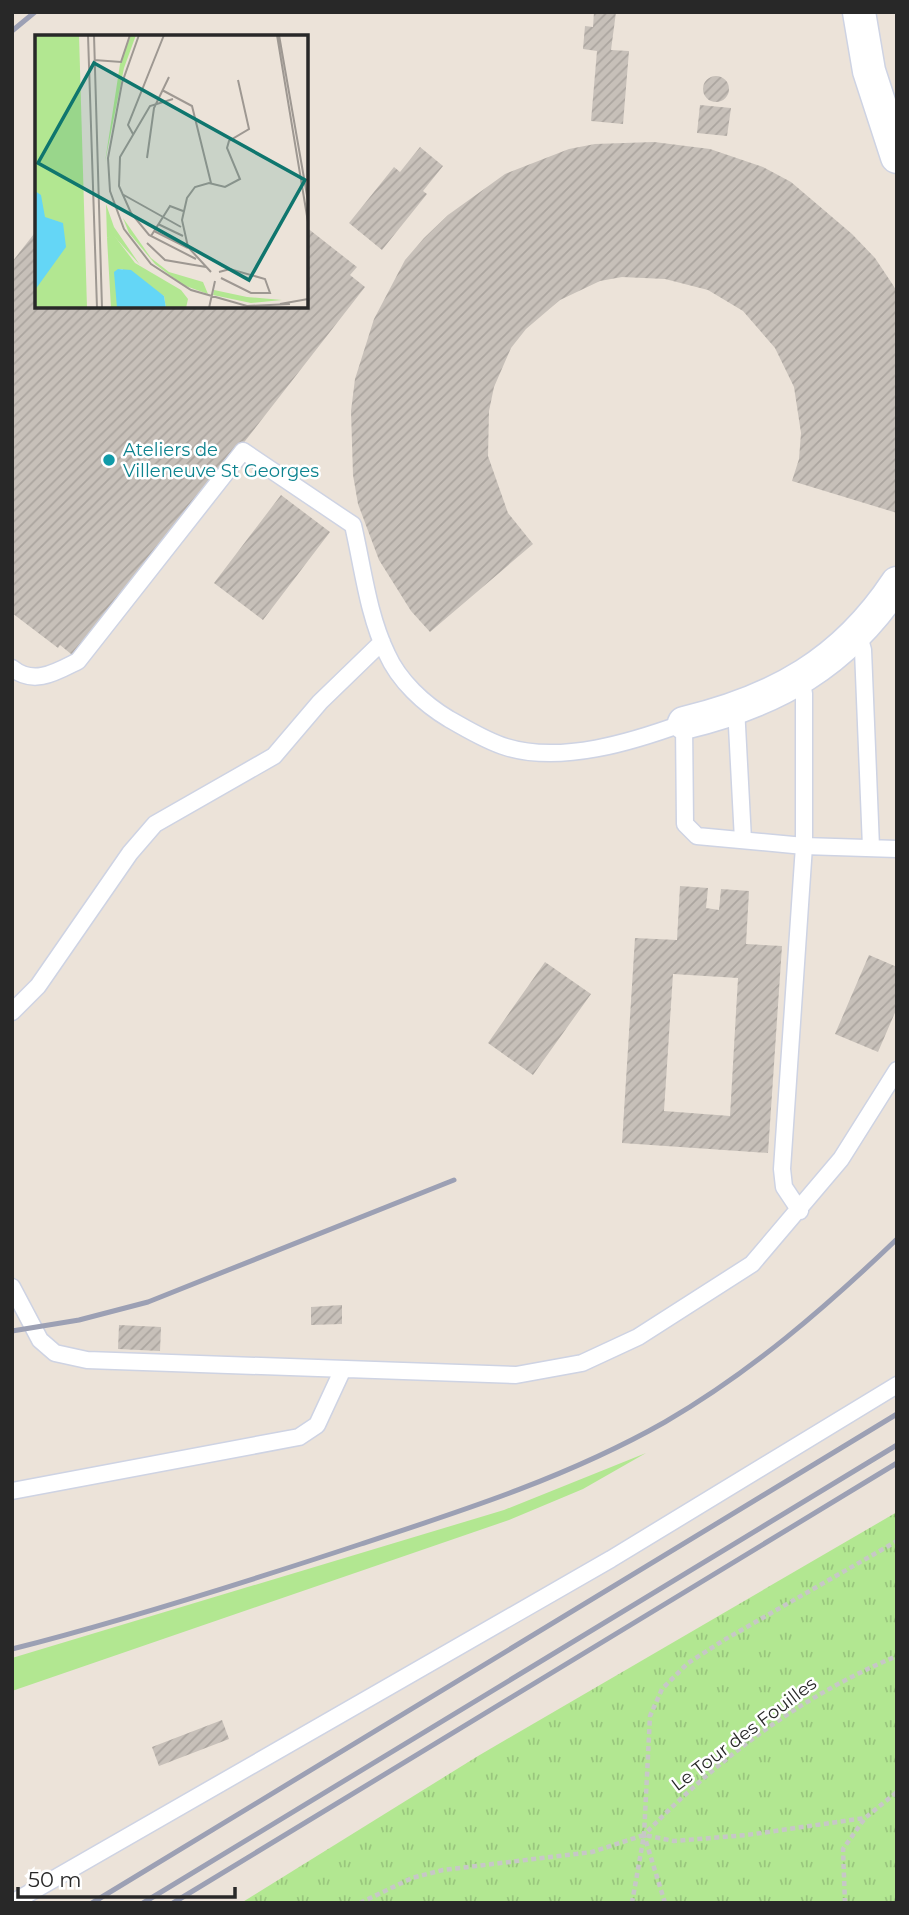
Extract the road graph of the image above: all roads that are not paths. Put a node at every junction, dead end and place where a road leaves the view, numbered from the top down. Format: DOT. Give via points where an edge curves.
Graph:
graph roads {
  1 [pos="859,12"];
  2 [pos="897,157"];
  3 [pos="897,583"];
  4 [pos="858,632"];
  5 [pos="382,642"];
  6 [pos="12,668"];
  7 [pos="801,677"];
  8 [pos="736,707"];
  9 [pos="684,723"];
  10 [pos="743,840"];
  11 [pos="804,846"];
  12 [pos="871,847"];
  13 [pos="897,849"];
  14 [pos="12,1012"];
  15 [pos="897,1070"];
  16 [pos="800,1211"];
  17 [pos="12,1287"];
  18 [pos="343,1369"];
  19 [pos="897,1385"];
  20 [pos="12,1491"];
  21 [pos="12,1903"];
  1 -- 2 [label="street" via="869,71"];
  3 -- 4 [label="street"];
  4 -- 7 [label="street" via="828,662"];
  4 -- 12 [label="lane" via="863,650"];
  5 -- 6 [label="lane" via="354,525 243,451 78,661 51,675 33,678"];
  5 -- 9 [label="lane" via="408,686 436,711 505,747 580,752 647,737"];
  5 -- 14 [label="lane" via="274,755 155,824 38,986"];
  7 -- 8 [label="street"];
  7 -- 11 [label="lane"];
  8 -- 9 [label="street"];
  8 -- 10 [label="lane"];
  9 -- 10 [label="lane" via="685,824 696,836"];
  10 -- 11 [label="lane"];
  11 -- 12 [label="lane"];
  11 -- 16 [label="lane" via="782,1169 784,1187"];
  12 -- 13 [label="lane"];
  15 -- 16 [label="lane" via="841,1159"];
  16 -- 18 [label="lane" via="752,1264 638,1338 582,1363 516,1375"];
  17 -- 18 [label="lane" via="40,1340 55,1353 87,1360"];
  18 -- 20 [label="lane" via="317,1425 299,1437"];
  19 -- 21 [label="lane" via="611,1559"];
}
